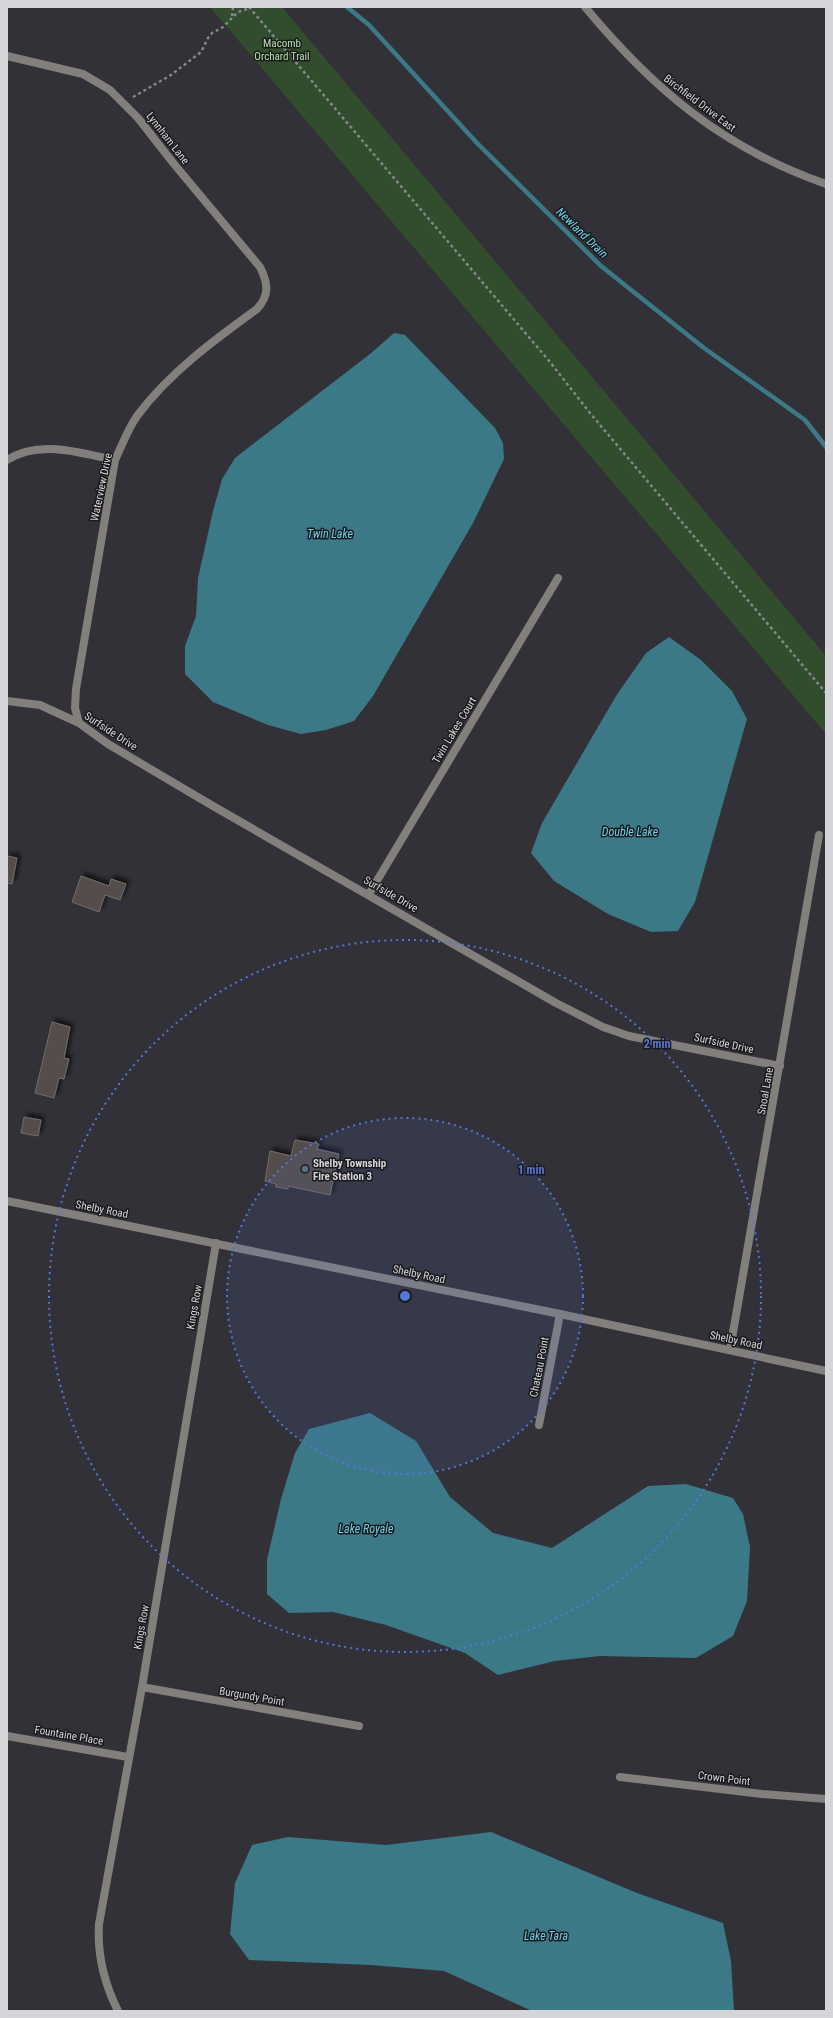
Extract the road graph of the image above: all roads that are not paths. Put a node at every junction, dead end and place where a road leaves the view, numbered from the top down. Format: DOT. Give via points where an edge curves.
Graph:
graph roads {
  1 [pos="585,7"];
  2 [pos="7,56"];
  3 [pos="826,184"];
  4 [pos="267,291"];
  5 [pos="7,460"];
  6 [pos="115,460"];
  7 [pos="558,578"];
  8 [pos="7,701"];
  9 [pos="79,722"];
  10 [pos="819,835"];
  11 [pos="369,894"];
  12 [pos="780,1066"];
  13 [pos="7,1201"];
  14 [pos="216,1244"];
  15 [pos="560,1314"];
  16 [pos="730,1350"];
  17 [pos="826,1371"];
  18 [pos="539,1425"];
  19 [pos="142,1687"];
  20 [pos="359,1726"];
  21 [pos="7,1736"];
  22 [pos="128,1757"];
  23 [pos="620,1777"];
  24 [pos="826,1799"];
  25 [pos="118,2011"];
  1 -- 3 [label="street, Birchfield Drive East" via="644,73 703,121 761,157"];
  2 -- 4 [label="street, Lynnham Lane" via="82,74 110,90 124,102 260,267"];
  4 -- 6 [label="street, Waterview Drive" via="263,303 257,309 214,341 161,388 137,417"];
  5 -- 6 [label="street" via="33,450 60,448"];
  6 -- 9 [label="street, Waterview Drive" via="76,689 75,708"];
  7 -- 11 [label="street, Twin Lakes Court"];
  8 -- 9 [label="street, Surfside Drive" via="40,705"];
  9 -- 11 [label="street, Surfside Drive" via="108,744"];
  10 -- 12 [label="street, Snoal Lane"];
  11 -- 12 [label="street, Surfside Drive" via="556,1003 603,1027 629,1036"];
  12 -- 16 [label="street, Snoal Lane"];
  13 -- 14 [label="street, Shelby Road"];
  14 -- 15 [label="street, Shelby Road"];
  14 -- 19 [label="street, Kings Row"];
  15 -- 16 [label="street, Shelby Road"];
  15 -- 18 [label="street, Chateau Point"];
  16 -- 17 [label="street, Shelby Road"];
  19 -- 20 [label="street, Burgundy Point"];
  19 -- 22 [label="street, Kings Row"];
  21 -- 22 [label="street, Fountaine Place"];
  22 -- 25 [label="street, Kings Row" via="105,1882 98,1939 104,1977"];
  23 -- 24 [label="street, Crown Point"];
}
